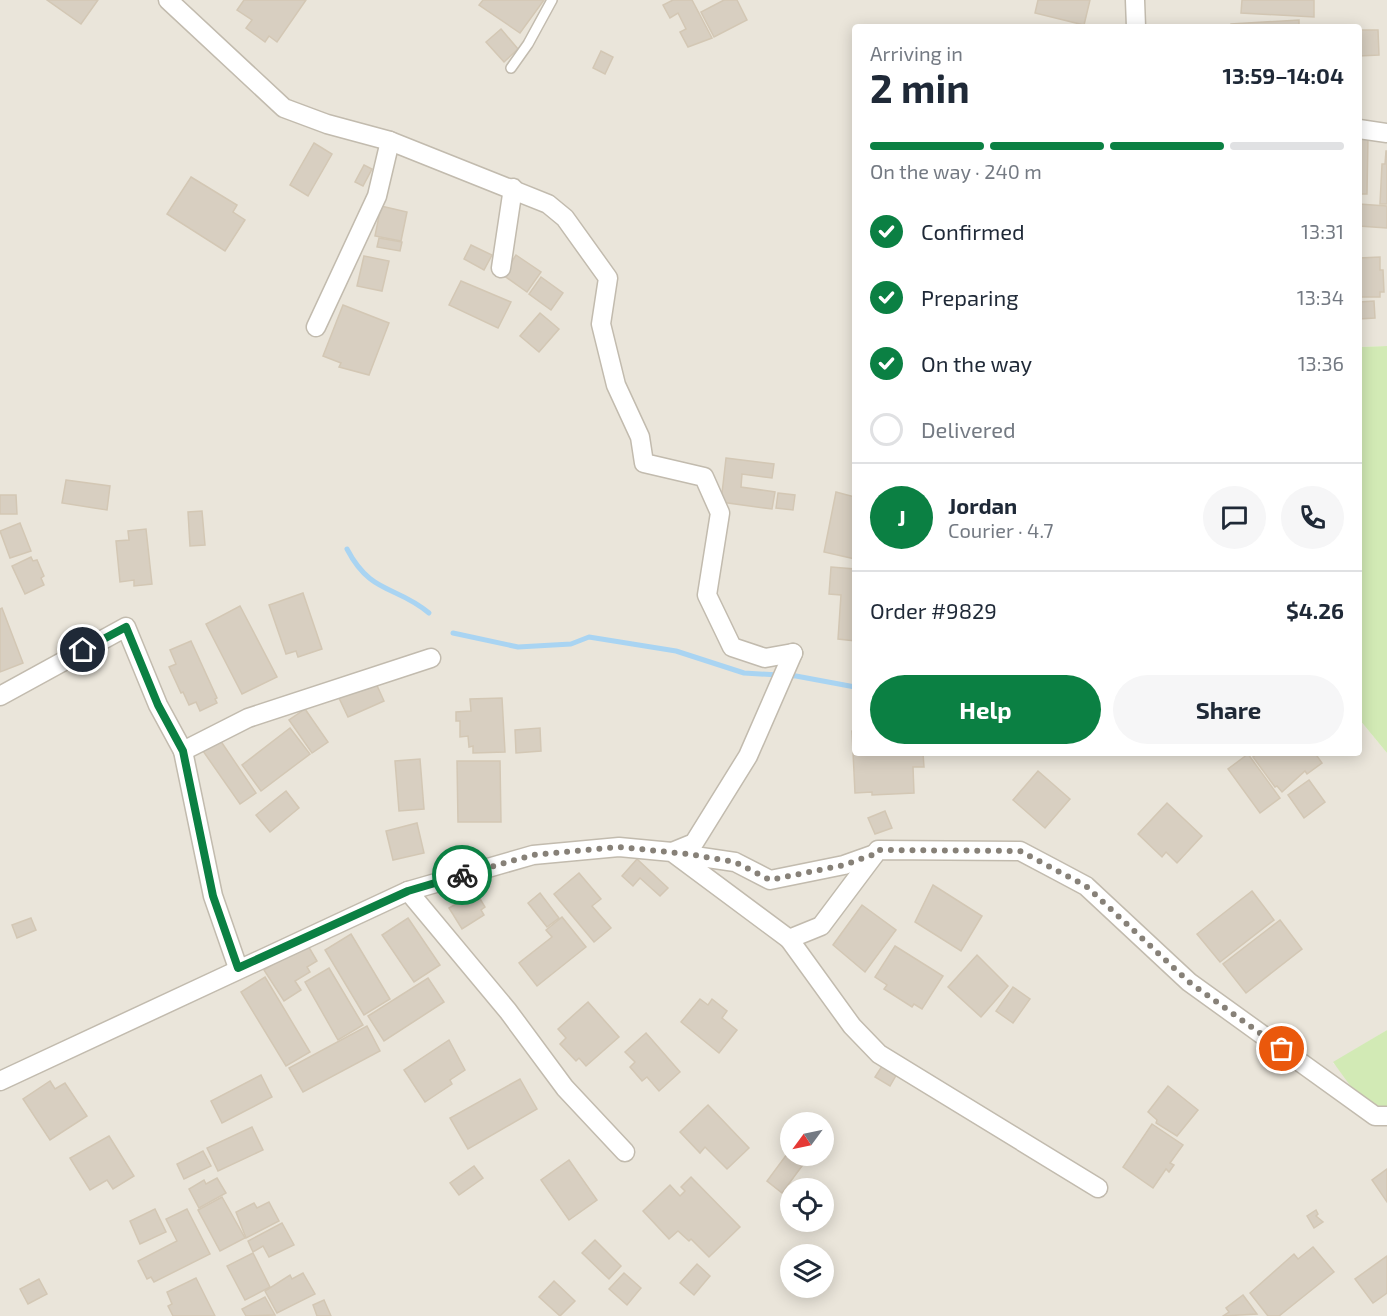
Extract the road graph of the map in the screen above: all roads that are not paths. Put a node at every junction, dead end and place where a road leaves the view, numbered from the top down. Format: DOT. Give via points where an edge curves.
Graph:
graph roads {
  1 [pos="168,0"];
  2 [pos="552,0"];
  3 [pos="1135,0"];
  4 [pos="1136,24"];
  5 [pos="511,68"];
  6 [pos="1362,129"];
  7 [pos="1387,133"];
  8 [pos="390,141"];
  9 [pos="513,188"];
  10 [pos="501,268"];
  11 [pos="316,327"];
  12 [pos="431,658"];
  13 [pos="0,696"];
  14 [pos="183,751"];
  15 [pos="672,852"];
  16 [pos="875,854"];
  17 [pos="408,891"];
  18 [pos="789,939"];
  19 [pos="238,968"];
  20 [pos="0,1081"];
  21 [pos="1387,1116"];
  22 [pos="625,1152"];
  23 [pos="1098,1188"];
  1 -- 8 [label="street" via="284,108"];
  2 -- 5 [label="lane"];
  3 -- 4 [label="street"];
  6 -- 7 [label="street"];
  8 -- 9 [label="street"];
  8 -- 11 [label="street" via="377,196"];
  9 -- 10 [label="street"];
  9 -- 15 [label="street" via="548,204 565,218 608,278 601,324 616,385 640,437 644,463 704,477 720,513 707,595 732,647 765,658 793,652 748,756 694,843"];
  12 -- 14 [label="street" via="248,718"];
  13 -- 14 [label="street" via="126,627 158,705"];
  14 -- 19 [label="street" via="213,896"];
  15 -- 16 [label="street" via="735,862 770,880 844,865"];
  15 -- 17 [label="street" via="619,847 533,855"];
  15 -- 18 [label="street"];
  16 -- 18 [label="street" via="820,926"];
  16 -- 21 [label="street" via="878,850 1020,851 1086,886 1189,982 1375,1116"];
  17 -- 19 [label="street"];
  17 -- 22 [label="street" via="508,1011 565,1088"];
  18 -- 23 [label="street" via="852,1026 879,1054"];
  19 -- 20 [label="street"];
}
